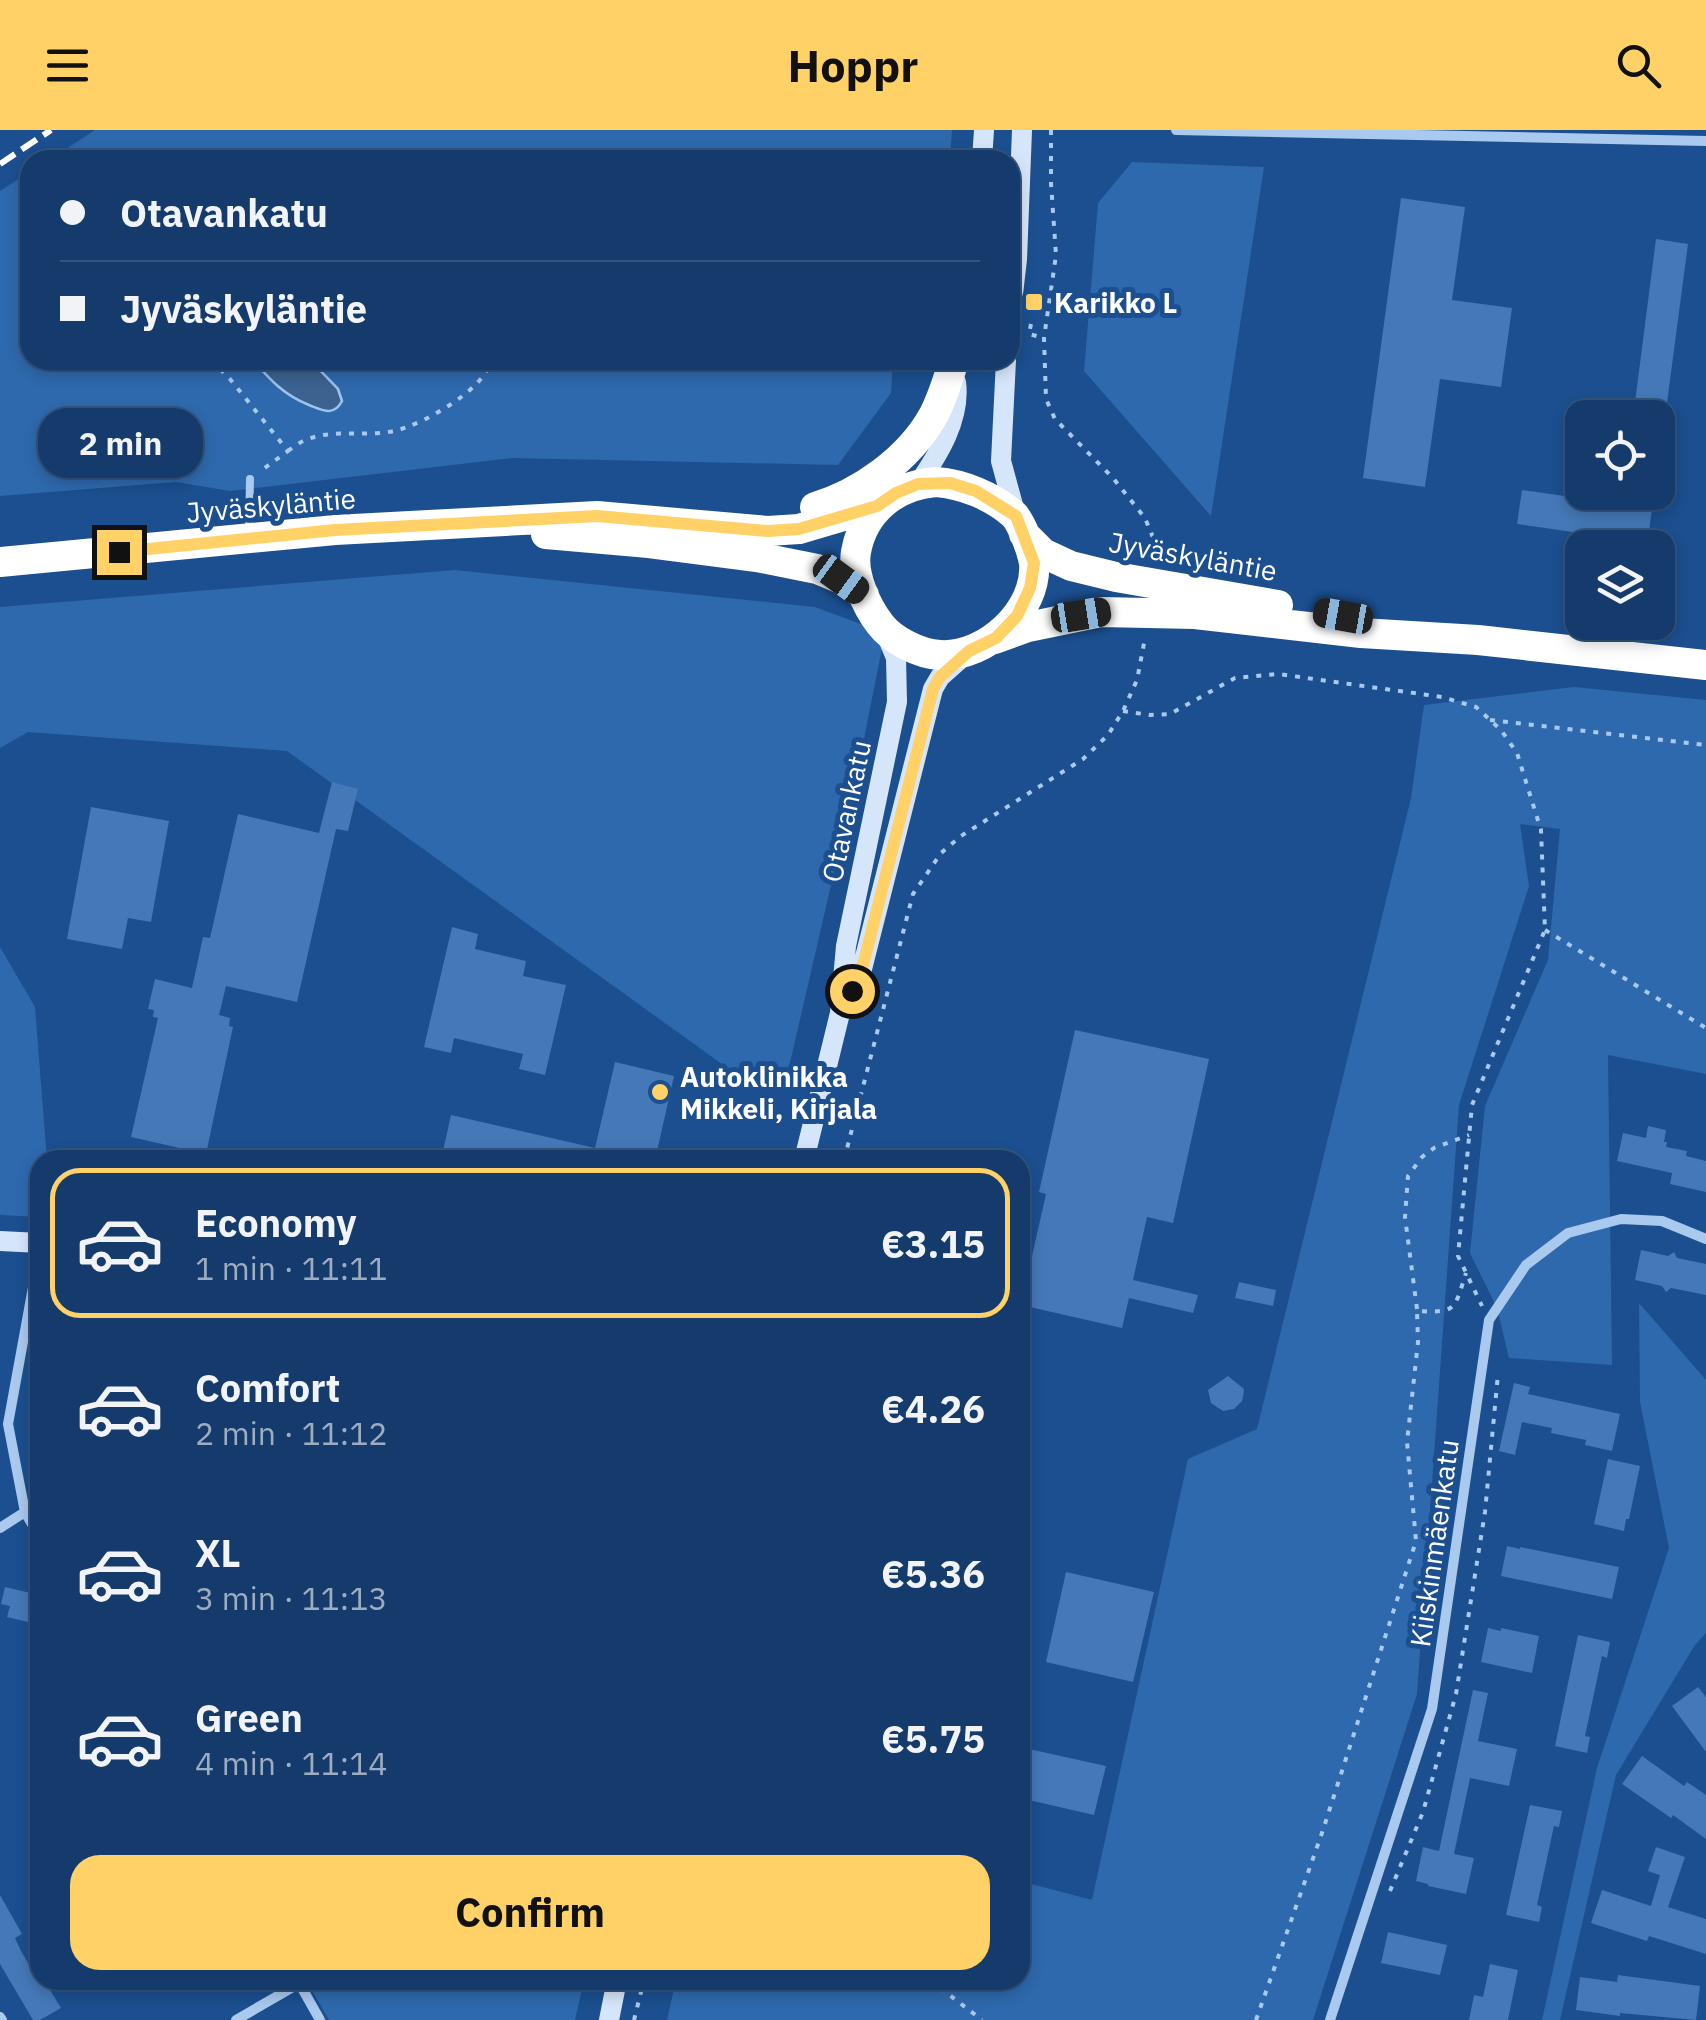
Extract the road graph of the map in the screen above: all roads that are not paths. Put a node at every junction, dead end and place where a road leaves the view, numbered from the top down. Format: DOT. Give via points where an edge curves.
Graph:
graph roads {
  1 [pos="1022,130"];
  2 [pos="1176,130"];
  3 [pos="1484,132"];
  4 [pos="1706,141"];
  5 [pos="1020,182"];
  6 [pos="950,370"];
  7 [pos="954,370"];
  8 [pos="1005,370"];
  9 [pos="250,479"];
  10 [pos="918,484"];
  11 [pos="877,506"];
  12 [pos="429,524"];
  13 [pos="1020,525"];
  14 [pos="735,527"];
  15 [pos="249,539"];
  16 [pos="0,562"];
  17 [pos="864,595"];
  18 [pos="880,624"];
  19 [pos="1478,640"];
  20 [pos="982,645"];
  21 [pos="1706,664"];
  22 [pos="840,1013"];
  23 [pos="806,1150"];
  24 [pos="1706,1239"];
  25 [pos="0,1241"];
  26 [pos="30,1245"];
  27 [pos="30,1302"];
  28 [pos="24,1512"];
  29 [pos="30,1522"];
  30 [pos="0,1528"];
  31 [pos="286,1990"];
  32 [pos="303,1990"];
  33 [pos="615,1990"];
  34 [pos="236,2020"];
  35 [pos="320,2020"];
  36 [pos="608,2020"];
  37 [pos="1330,2020"];
  1 -- 5 [label="main road"];
  2 -- 3 [label="street"];
  3 -- 4 [label="street"];
  6 -- 14 [label="highway" via="932,418 866,484 835,502"];
  7 -- 10 [label="main road" via="957,390 947,435"];
  8 -- 13 [label="main road" via="1000,461"];
  9 -- 15 [label="lane"];
  10 -- 11 [label="highway"];
  10 -- 13 [label="highway" via="976,491"];
  11 -- 14 [label="highway, Jyväskyläntie" via="799,529"];
  11 -- 17 [label="highway" via="856,551"];
  12 -- 14 [label="highway, Jyväskyläntie" via="597,516"];
  12 -- 15 [label="highway, Jyväskyläntie"];
  12 -- 17 [label="highway, Jyväskyläntie" via="757,557 817,570"];
  13 -- 19 [label="highway, Jyväskyläntie" via="1056,561 1116,577"];
  13 -- 20 [label="highway" via="1034,563 1030,588 1017,616"];
  15 -- 16 [label="highway, Jyväskyläntie"];
  17 -- 18 [label="highway"];
  18 -- 20 [label="highway" via="903,643 942,656"];
  18 -- 22 [label="main road, Otavankatu" via="896,658 897,702 846,946"];
  19 -- 20 [label="highway, Jyväskyläntie" via="1101,612 1028,627"];
  19 -- 21 [label="highway, Jyväskyläntie"];
  20 -- 22 [label="main road, Otavankatu" via="933,689 862,969"];
  22 -- 23 [label="main road, Otavankatu"];
  24 -- 37 [label="street, Kiiskinmäenkatu" via="1662,1221 1621,1219 1568,1233 1526,1265 1489,1320 1432,1709"];
  25 -- 26 [label="main road"];
  27 -- 28 [label="street" via="8,1424"];
  28 -- 29 [label="street"];
  28 -- 30 [label="street"];
  31 -- 34 [label="street"];
  32 -- 35 [label="street"];
  33 -- 36 [label="main road"];
}
